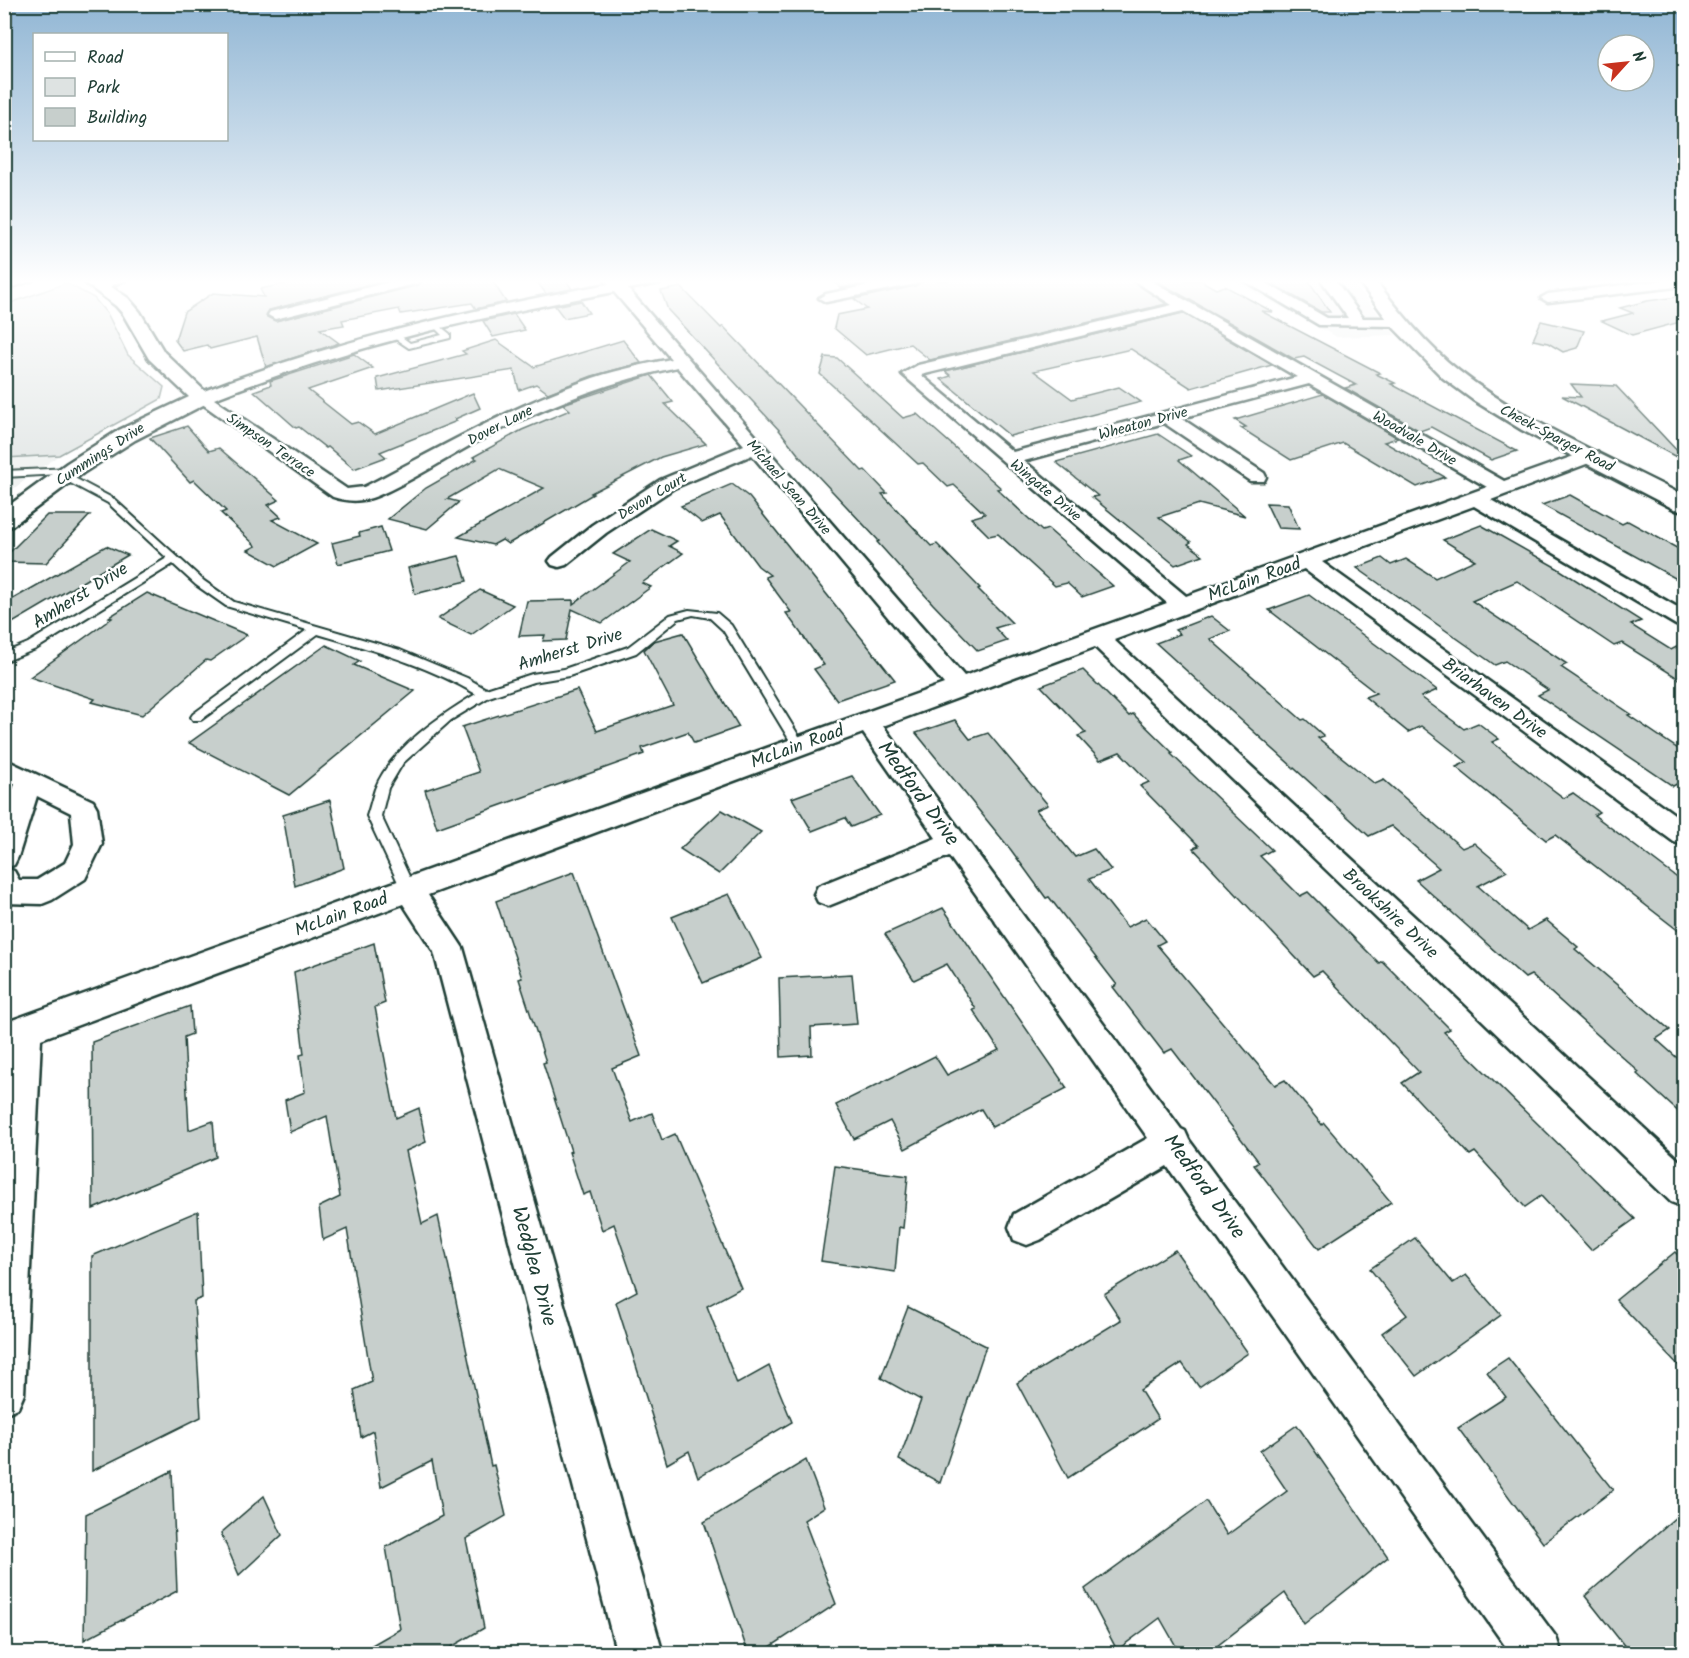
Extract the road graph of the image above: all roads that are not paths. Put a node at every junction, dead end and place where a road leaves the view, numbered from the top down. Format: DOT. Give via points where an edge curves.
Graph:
graph roads {
  1 [pos="159,357"];
  2 [pos="313,357"];
  3 [pos="678,357"];
  4 [pos="969,357"];
  5 [pos="1275,357"];
  6 [pos="1433,357"];
  7 [pos="681,361"];
  8 [pos="1311,378"];
  9 [pos="202,398"];
  10 [pos="1167,417"];
  11 [pos="755,447"];
  12 [pos="1591,456"];
  13 [pos="1009,459"];
  14 [pos="67,473"];
  15 [pos="4,474"];
  16 [pos="1257,477"];
  17 [pos="1502,488"];
  18 [pos="360,494"];
  19 [pos="1474,498"];
  20 [pos="1684,505"];
  21 [pos="4,521"];
  22 [pos="173,559"];
  23 [pos="1305,560"];
  24 [pos="559,561"];
  25 [pos="1184,605"];
  26 [pos="1684,620"];
  27 [pos="315,630"];
  28 [pos="1097,636"];
  29 [pos="4,658"];
  30 [pos="960,687"];
  31 [pos="485,694"];
  32 [pos="197,717"];
  33 [pos="867,721"];
  34 [pos="799,746"];
  35 [pos="4,768"];
  36 [pos="29,780"];
  37 [pos="1684,835"];
  38 [pos="955,842"];
  39 [pos="4,857"];
  40 [pos="4,879"];
  41 [pos="408,889"];
  42 [pos="828,894"];
  43 [pos="15,1034"];
  44 [pos="1173,1143"];
  45 [pos="1684,1189"];
  46 [pos="1027,1227"];
  47 [pos="4,1394"];
  48 [pos="640,1653"];
  49 [pos="1539,1653"];
  1 -- 9 [label="street, Simpson Terrace"];
  2 -- 9 [label="street"];
  3 -- 7 [label="street, Michael Sean Drive"];
  4 -- 13 [label="street, Wingate Drive" via="910,374"];
  5 -- 8 [label="street, Woodvale Drive"];
  6 -- 12 [label="street, Cheek-Sparger Road" via="1480,396"];
  7 -- 11 [label="street, Michael Sean Drive"];
  7 -- 18 [label="street, Dover Lane" via="615,376 563,395"];
  8 -- 10 [label="street, Wheaton Drive"];
  8 -- 17 [label="street, Woodvale Drive"];
  9 -- 14 [label="street, Cummings Drive" via="127,435"];
  9 -- 18 [label="street, Simpson Terrace" via="340,493"];
  10 -- 13 [label="street, Wheaton Drive"];
  10 -- 16 [label="street"];
  11 -- 24 [label="street, Devon Court" via="667,484"];
  11 -- 30 [label="street, Michael Sean Drive"];
  12 -- 17 [label="street, McLain Road"];
  12 -- 20 [label="street, Cheek-Sparger Road"];
  13 -- 25 [label="street, Wingate Drive"];
  14 -- 15 [label="lane"];
  14 -- 21 [label="street, Cummings Drive"];
  14 -- 22 [label="lane" via="111,501"];
  17 -- 19 [label="street, McLain Road"];
  19 -- 23 [label="street, McLain Road"];
  19 -- 26 [label="street"];
  22 -- 27 [label="lane" via="230,604"];
  22 -- 29 [label="lane, Amherst Drive" via="32,646"];
  23 -- 25 [label="street, McLain Road"];
  23 -- 37 [label="street, Briarhaven Drive"];
  25 -- 28 [label="street, McLain Road"];
  27 -- 31 [label="lane" via="396,653"];
  27 -- 32 [label="lane"];
  28 -- 30 [label="street, McLain Road"];
  28 -- 45 [label="street, Brookshire Drive"];
  30 -- 33 [label="street, McLain Road"];
  31 -- 34 [label="lane, Amherst Drive" via="632,650 674,617 693,612 713,615 728,628"];
  31 -- 41 [label="lane, Amherst Drive" via="447,717 399,760 382,788 374,816"];
  33 -- 34 [label="street, McLain Road"];
  33 -- 38 [label="street, Medford Drive"];
  34 -- 41 [label="street, McLain Road"];
  35 -- 36 [label="street"];
  36 -- 39 [label="street"];
  36 -- 40 [label="street" via="84,808 88,844 75,871 42,892 8,892"];
  38 -- 42 [label="street"];
  38 -- 44 [label="street, Medford Drive"];
  41 -- 43 [label="street, McLain Road"];
  41 -- 48 [label="street, Wedglea Drive" via="448,948"];
  43 -- 47 [label="street"];
  44 -- 46 [label="street"];
  44 -- 49 [label="street, Medford Drive"];
}
